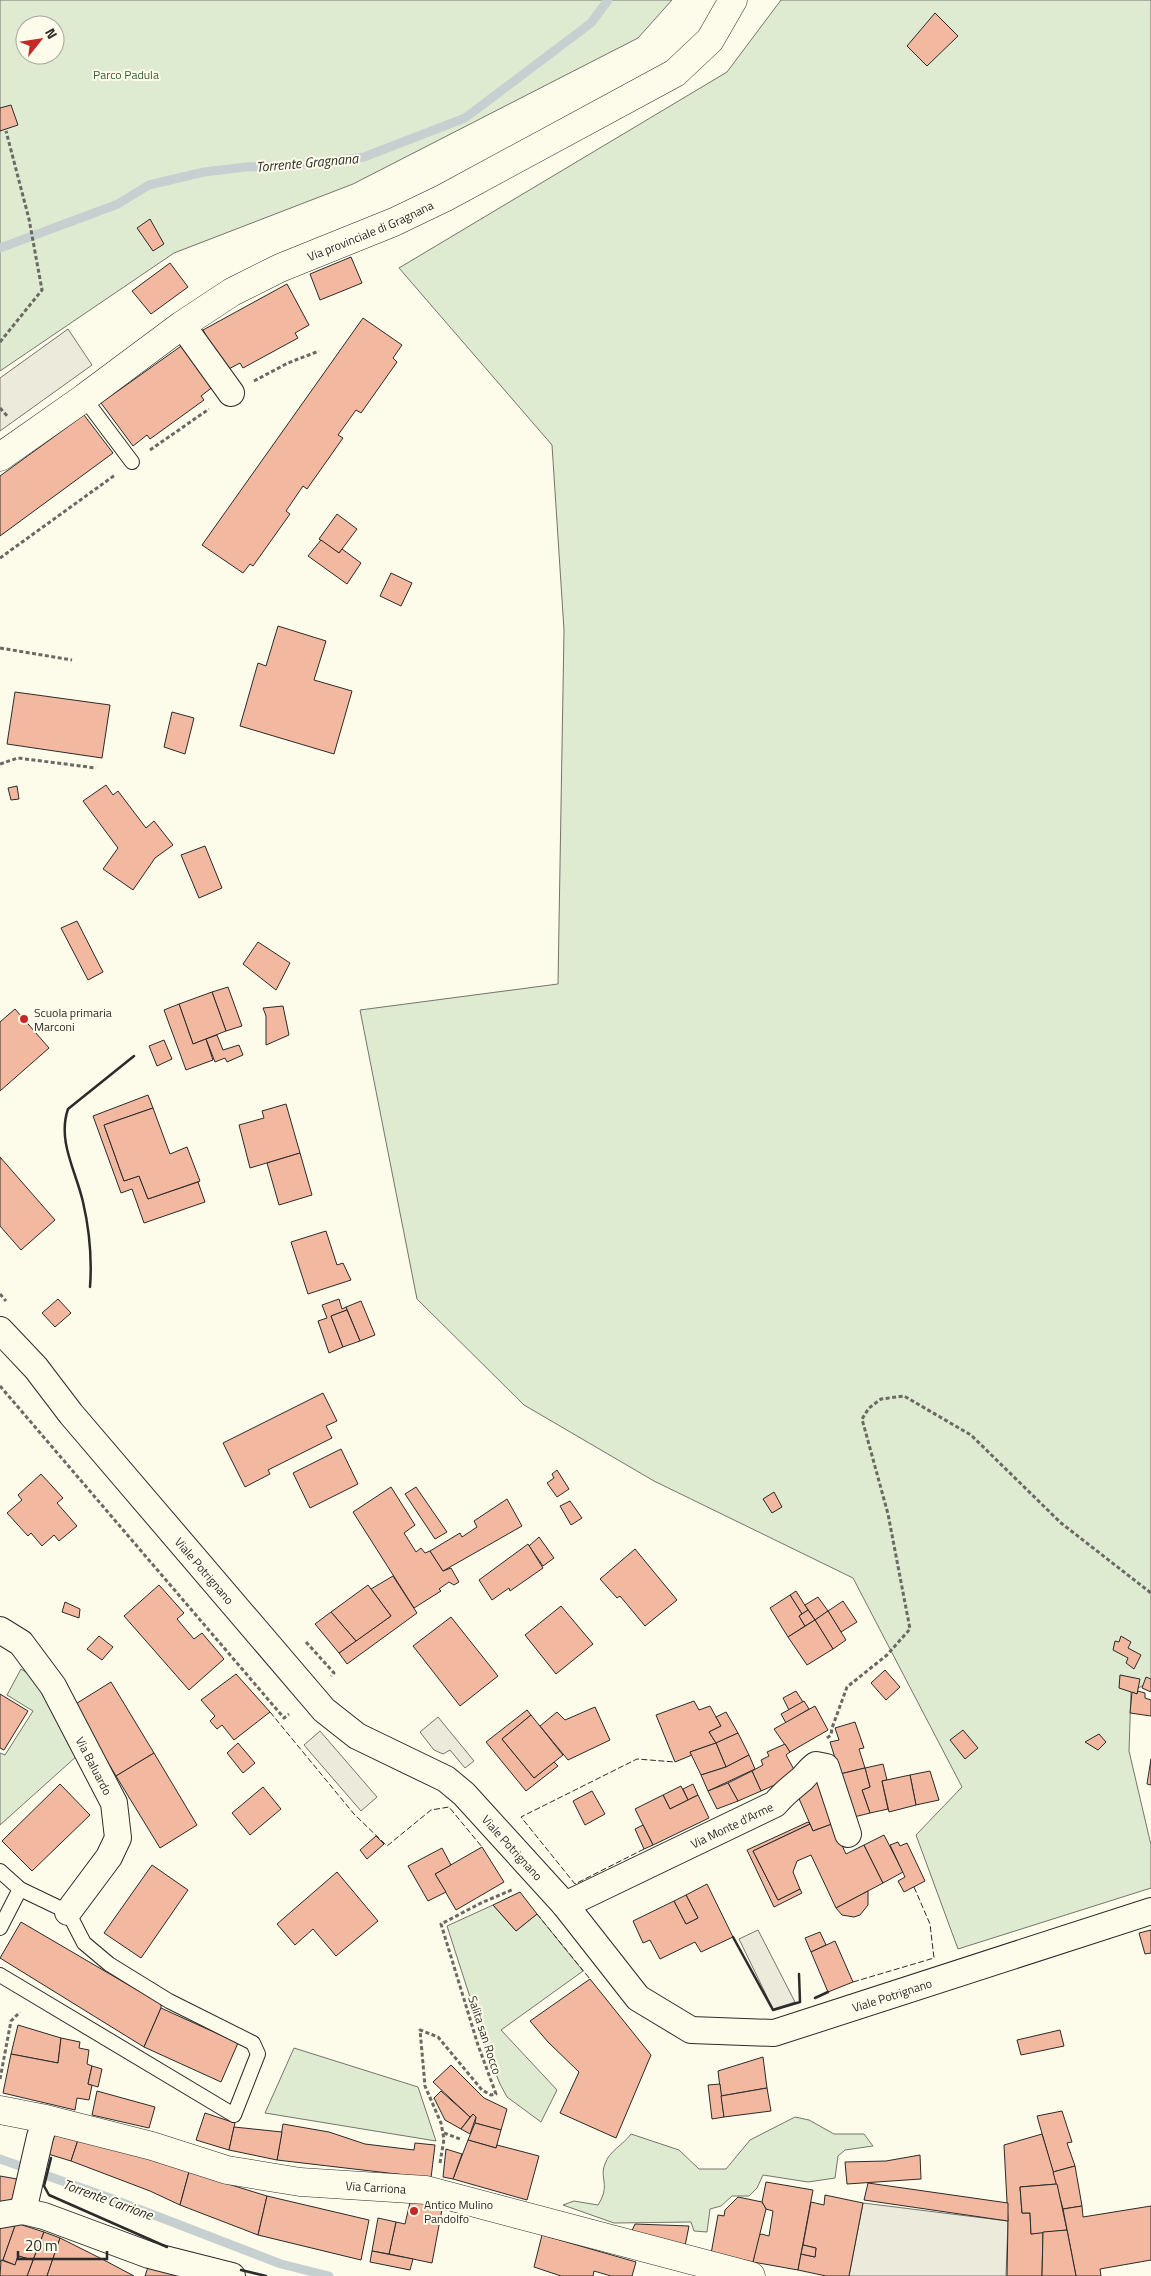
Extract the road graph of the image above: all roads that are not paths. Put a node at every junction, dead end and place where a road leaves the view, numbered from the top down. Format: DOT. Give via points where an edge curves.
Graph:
graph roads {
  1 [pos="733,0"];
  2 [pos="182,325"];
  3 [pos="231,393"];
  4 [pos="84,398"];
  5 [pos="0,457"];
  6 [pos="132,462"];
  7 [pos="0,1330"];
  8 [pos="0,1630"];
  9 [pos="848,1834"];
  10 [pos="0,1871"];
  11 [pos="20,1888"];
  12 [pos="565,1905"];
  13 [pos="68,1912"];
  14 [pos="1151,1912"];
  15 [pos="0,1928"];
  16 [pos="0,1975"];
  17 [pos="0,2110"];
  18 [pos="43,2128"];
  19 [pos="17,2204"];
  20 [pos="232,2276"];
  21 [pos="751,2276"];
  1 -- 2 [label="main road, Via provinciale di Gragnana" via="710,40 675,73 444,198 232,292"];
  2 -- 3 [label="street"];
  2 -- 4 [label="main road, Via provinciale di Gragnana"];
  4 -- 5 [label="main road, Via provinciale di Gragnana"];
  4 -- 6 [label="lane"];
  7 -- 12 [label="street, Viale Potrignano" via="36,1368 71,1414 324,1710 357,1736 446,1779 464,1794"];
  8 -- 13 [label="street, Via Baluardo" via="21,1643 53,1686 114,1803 118,1838 109,1856"];
  9 -- 12 [label="street, Via Monte d'Arme" via="826,1767 816,1765 789,1787 775,1804"];
  10 -- 11 [label="lane"];
  11 -- 13 [label="lane"];
  11 -- 15 [label="lane"];
  12 -- 14 [label="street, Viale Potrignano" via="638,1998 690,2030 774,2033"];
  13 -- 16 [label="lane" via="84,1943 109,1964 169,2002 253,2042 258,2054 234,2115"];
  17 -- 18 [label="main road, Via Carriona"];
  18 -- 19 [label="street"];
  18 -- 21 [label="main road, Via Carriona" via="152,2146 227,2170 300,2182 426,2190"];
  19 -- 20 [label="street" via="149,2255"];
}
